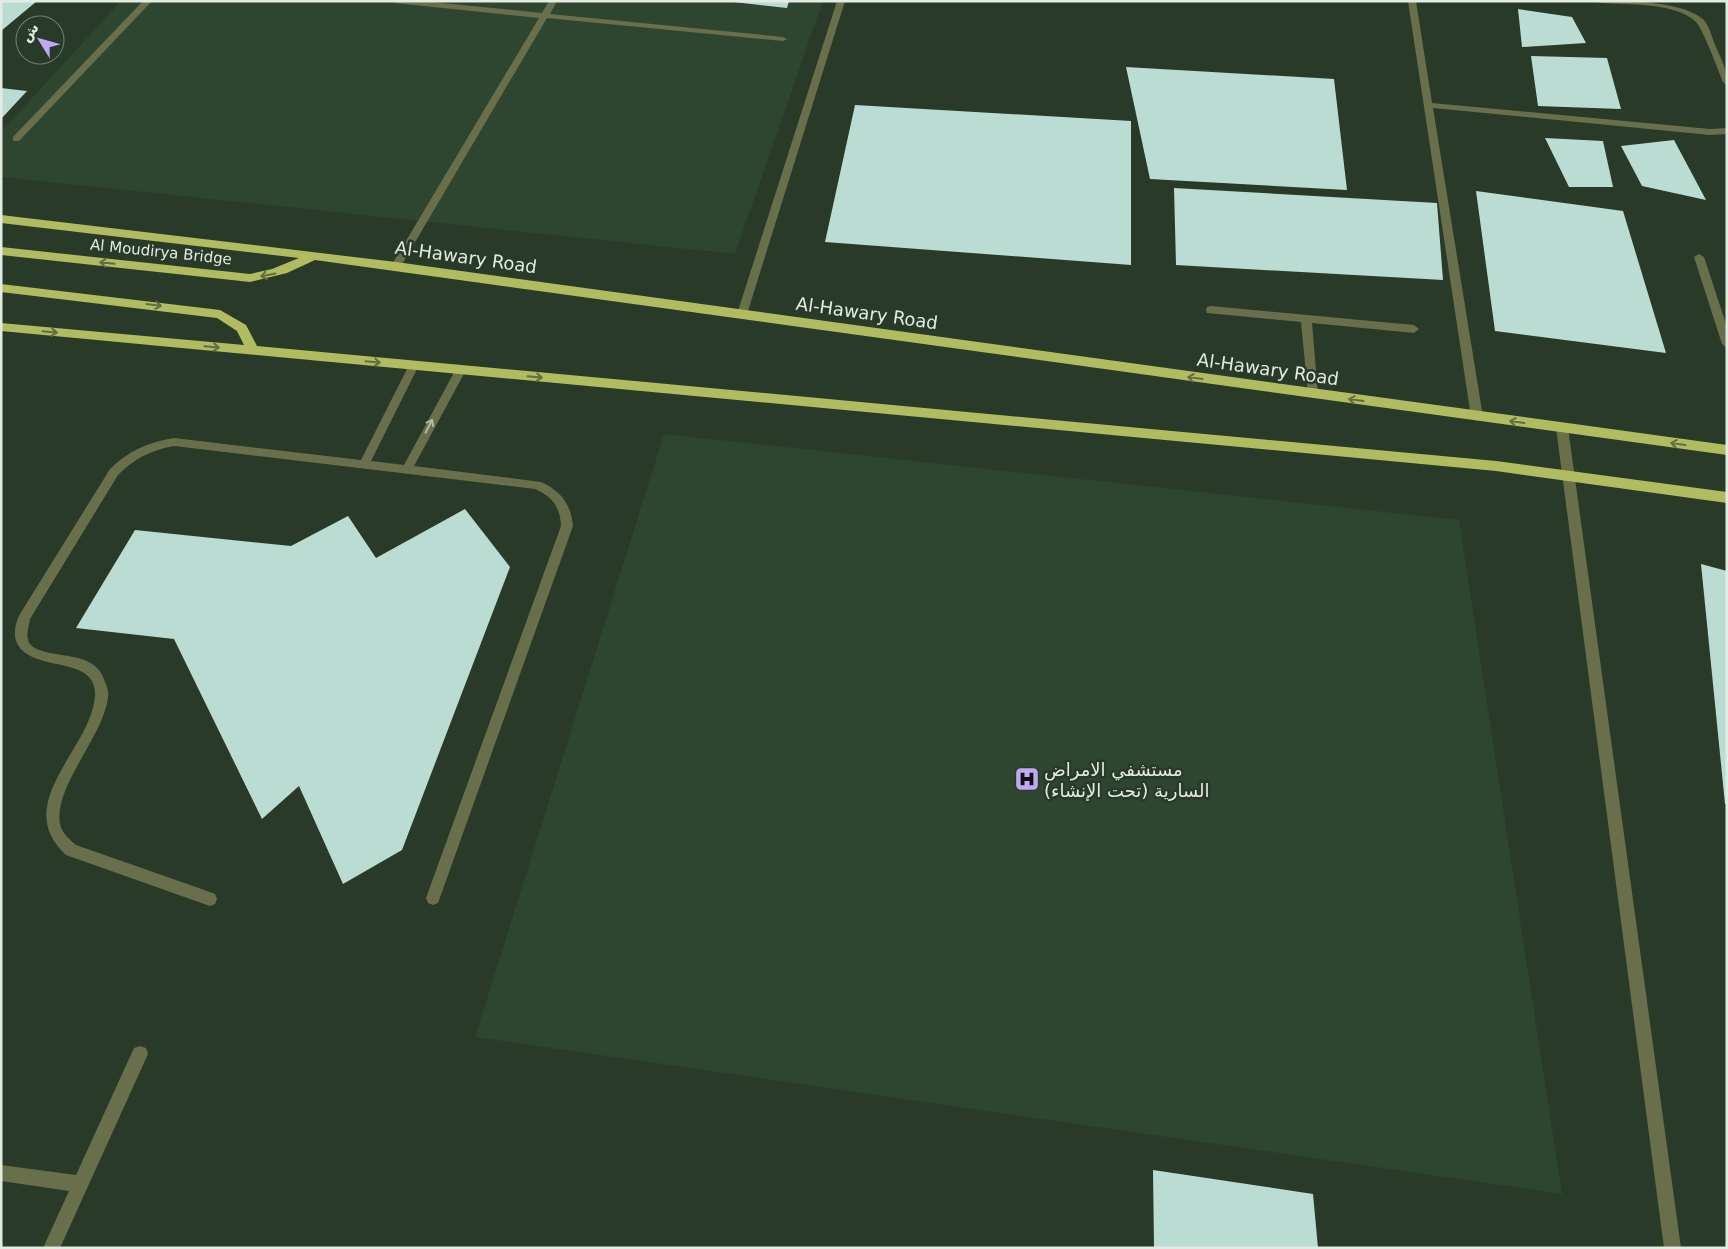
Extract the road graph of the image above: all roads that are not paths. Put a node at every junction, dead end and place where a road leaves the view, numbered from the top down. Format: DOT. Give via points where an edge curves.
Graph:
graph roads {
  1 [pos="148,1"];
  2 [pos="395,1"];
  3 [pos="553,1"];
  4 [pos="841,1"];
  5 [pos="1412,1"];
  6 [pos="1600,1"];
  7 [pos="544,16"];
  8 [pos="783,39"];
  9 [pos="1727,82"];
  10 [pos="1428,106"];
  11 [pos="1727,131"];
  12 [pos="16,139"];
  13 [pos="1,219"];
  14 [pos="1,251"];
  15 [pos="313,256"];
  16 [pos="1699,257"];
  17 [pos="396,266"];
  18 [pos="1,288"];
  19 [pos="1211,310"];
  20 [pos="742,314"];
  21 [pos="1306,318"];
  22 [pos="1,327"];
  23 [pos="1414,329"];
  24 [pos="1727,344"];
  25 [pos="252,350"];
  26 [pos="414,365"];
  27 [pos="461,370"];
  28 [pos="1313,394"];
  29 [pos="1477,417"];
  30 [pos="1562,428"];
  31 [pos="1727,450"];
  32 [pos="364,464"];
  33 [pos="407,469"];
  34 [pos="1567,474"];
  35 [pos="1727,498"];
  36 [pos="433,898"];
  37 [pos="210,899"];
  38 [pos="140,1054"];
  39 [pos="1,1173"];
  40 [pos="80,1184"];
  41 [pos="51,1248"];
  42 [pos="1673,1248"];
  1 -- 12 [label="street"];
  2 -- 7 [label="street"];
  3 -- 7 [label="street"];
  4 -- 20 [label="street"];
  5 -- 10 [label="street"];
  6 -- 9 [label="street" via="1672,7 1694,16 1701,22"];
  7 -- 8 [label="street"];
  7 -- 17 [label="street"];
  10 -- 11 [label="street"];
  10 -- 29 [label="street"];
  13 -- 15 [label="highway, Al-Hawary Road"];
  15 -- 14 [label="highway, Al Moudirya Bridge, one-way" via="274,274 250,278"];
  15 -- 17 [label="highway, Al-Hawary Road"];
  16 -- 24 [label="street"];
  17 -- 20 [label="highway, Al-Hawary Road"];
  18 -- 25 [label="highway, one-way" via="220,314 237,323 248,335"];
  19 -- 21 [label="street"];
  28 -- 20 [label="highway, Al-Hawary Road, one-way"];
  21 -- 23 [label="street"];
  21 -- 28 [label="street"];
  22 -- 25 [label="highway, one-way"];
  25 -- 26 [label="highway, one-way"];
  26 -- 27 [label="highway"];
  26 -- 32 [label="street"];
  33 -- 27 [label="street, one-way"];
  27 -- 34 [label="highway, one-way"];
  29 -- 28 [label="highway, Al-Hawary Road, one-way"];
  30 -- 29 [label="highway, Al-Hawary Road, one-way"];
  31 -- 30 [label="highway, Al-Hawary Road, one-way"];
  30 -- 34 [label="street"];
  32 -- 33 [label="street"];
  32 -- 37 [label="street" via="174,442 140,451 114,472 19,629 18,639 22,648 31,654 84,665 95,672 102,683 98,712 53,806 54,832 61,842 71,850"];
  33 -- 36 [label="street" via="537,485 558,496 567,515 567,526"];
  34 -- 35 [label="highway"];
  34 -- 42 [label="street"];
  38 -- 40 [label="street"];
  39 -- 40 [label="street"];
  40 -- 41 [label="street"];
}
